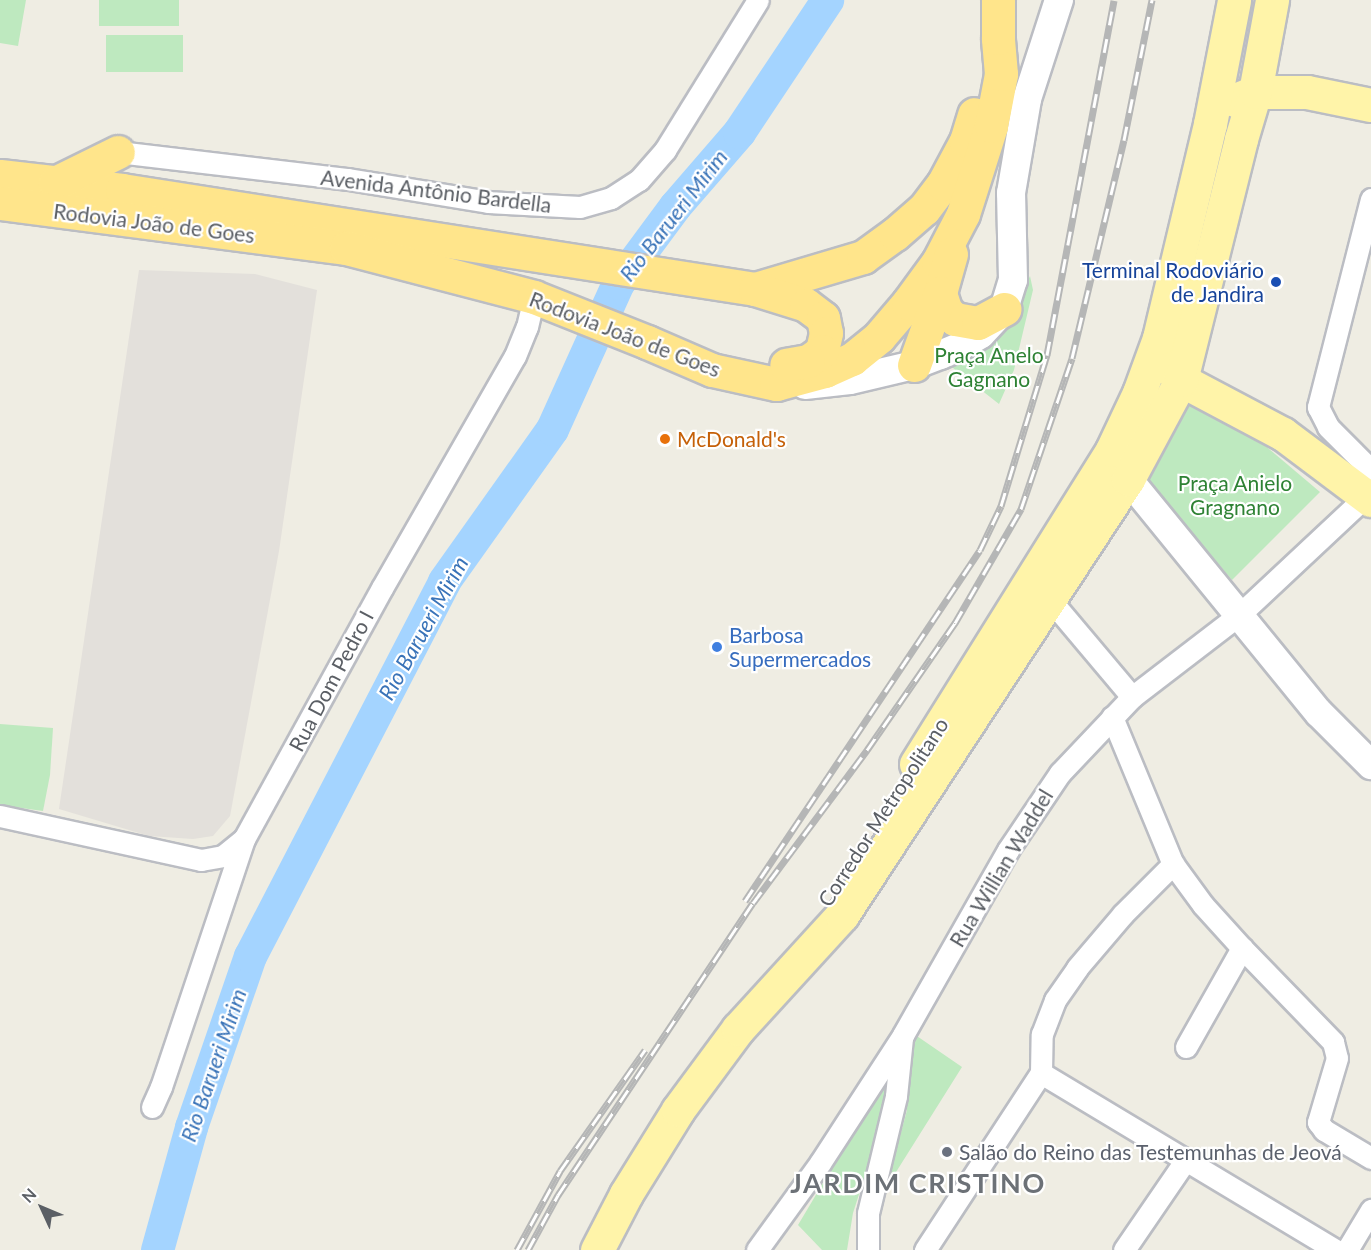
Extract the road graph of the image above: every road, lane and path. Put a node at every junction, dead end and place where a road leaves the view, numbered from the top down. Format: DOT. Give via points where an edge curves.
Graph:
graph roads {
  1 [pos="758,0"];
  2 [pos="1059,0"];
  3 [pos="1234,0"];
  4 [pos="1272,0"];
  5 [pos="998,15"];
  6 [pos="1264,50"];
  7 [pos="1255,92"];
  8 [pos="1306,92"];
  9 [pos="1371,105"];
  10 [pos="1210,124"];
  11 [pos="129,153"];
  12 [pos="0,176"];
  13 [pos="54,183"];
  14 [pos="122,190"];
  15 [pos="1371,199"];
  16 [pos="0,203"];
  17 [pos="963,214"];
  18 [pos="577,260"];
  19 [pos="755,290"];
  20 [pos="940,293"];
  21 [pos="534,297"];
  22 [pos="1004,309"];
  23 [pos="1156,350"];
  24 [pos="914,365"];
  25 [pos="741,377"];
  26 [pos="1181,380"];
  27 [pos="776,384"];
  28 [pos="1128,479"];
  29 [pos="1369,488"];
  30 [pos="1058,609"];
  31 [pos="1239,615"];
  32 [pos="1132,697"];
  33 [pos="1112,717"];
  34 [pos="1371,765"];
  35 [pos="0,816"];
  36 [pos="244,839"];
  37 [pos="1173,864"];
  38 [pos="1242,948"];
  39 [pos="903,1035"];
  40 [pos="1186,1047"];
  41 [pos="1041,1073"];
  42 [pos="152,1107"];
  43 [pos="1371,1158"];
  44 [pos="1185,1161"];
  45 [pos="1371,1210"];
  46 [pos="574,1250"];
  47 [pos="597,1250"];
  48 [pos="757,1250"];
  49 [pos="867,1250"];
  50 [pos="925,1250"];
  51 [pos="1124,1250"];
  52 [pos="1335,1250"];
  53 [pos="1347,1250"];
  1 -- 11 [label="street, Avenida Antônio Bardella" via="665,150 639,180 611,198 580,207 488,202 348,179"];
  2 -- 22 [label="street" via="1025,111 1011,193 1013,280"];
  3 -- 10 [label="main road, Corredor Metropolitano"];
  4 -- 6 [label="main road"];
  5 -- 17 [label="highway, Rodovia João de Goes" via="1001,74 993,116"];
  5 -- 19 [label="highway, Rodovia João de Goes" via="966,141 943,184 924,209 863,257"];
  6 -- 7 [label="main road"];
  6 -- 8 [label="main road"];
  7 -- 8 [label="main road"];
  7 -- 10 [label="main road" via="1246,93 1223,108"];
  7 -- 26 [label="main road"];
  8 -- 9 [label="main road"];
  10 -- 23 [label="main road, Corredor Metropolitano"];
  11 -- 13 [label="highway"];
  11 -- 14 [label="highway"];
  12 -- 13 [label="highway, Rodovia João de Goes"];
  13 -- 14 [label="highway, Rodovia João de Goes"];
  14 -- 18 [label="highway, Rodovia João de Goes"];
  15 -- 29 [label="street" via="1318,407"];
  16 -- 21 [label="highway, Rodovia João de Goes" via="346,248"];
  17 -- 20 [label="highway"];
  17 -- 27 [label="highway, Rodovia João de Goes" via="938,262 879,337 852,359"];
  18 -- 19 [label="highway, Rodovia João de Goes"];
  18 -- 21 [label="highway" via="550,266 538,279"];
  19 -- 25 [label="highway" via="806,305 823,318 826,333 822,351 808,361"];
  20 -- 22 [label="highway" via="946,311 955,319 978,323"];
  20 -- 24 [label="highway"];
  21 -- 25 [label="highway, Rodovia João de Goes" via="712,370"];
  21 -- 36 [label="street, Rua Dom Pedro I" via="515,356"];
  22 -- 24 [label="street" via="981,334 962,346"];
  23 -- 26 [label="main road"];
  23 -- 46 [label="main road, Corredor Metropolitano" via="1112,450 872,837 816,915 676,1080 624,1159"];
  24 -- 27 [label="street" via="850,380 798,386"];
  25 -- 27 [label="highway, Rodovia João de Goes"];
  26 -- 28 [label="main road"];
  26 -- 29 [label="main road" via="1283,434"];
  28 -- 31 [label="street"];
  28 -- 47 [label="main road" via="842,915 738,1029 678,1110"];
  29 -- 31 [label="street, Rua Willian Waddel"];
  30 -- 32 [label="street"];
  31 -- 32 [label="street, Rua Willian Waddel"];
  31 -- 34 [label="street" via="1319,713"];
  32 -- 33 [label="street, Rua Willian Waddel"];
  33 -- 37 [label="street"];
  33 -- 39 [label="street, Rua Willian Waddel" via="1060,773 1032,813"];
  35 -- 36 [label="street, Rua Dom Pedro I" via="201,860 223,856"];
  36 -- 42 [label="street"];
  37 -- 38 [label="street"];
  37 -- 41 [label="street" via="1077,968 1055,1000 1042,1034"];
  38 -- 40 [label="street"];
  38 -- 43 [label="street" via="1333,1042 1337,1058 1318,1122 1324,1130"];
  39 -- 48 [label="street, Rua Willian Waddel" via="820,1163"];
  39 -- 49 [label="street" via="896,1096 868,1213"];
  41 -- 44 [label="street"];
  41 -- 50 [label="street"];
  44 -- 51 [label="street"];
  44 -- 52 [label="street"];
  45 -- 53 [label="street"];
}
